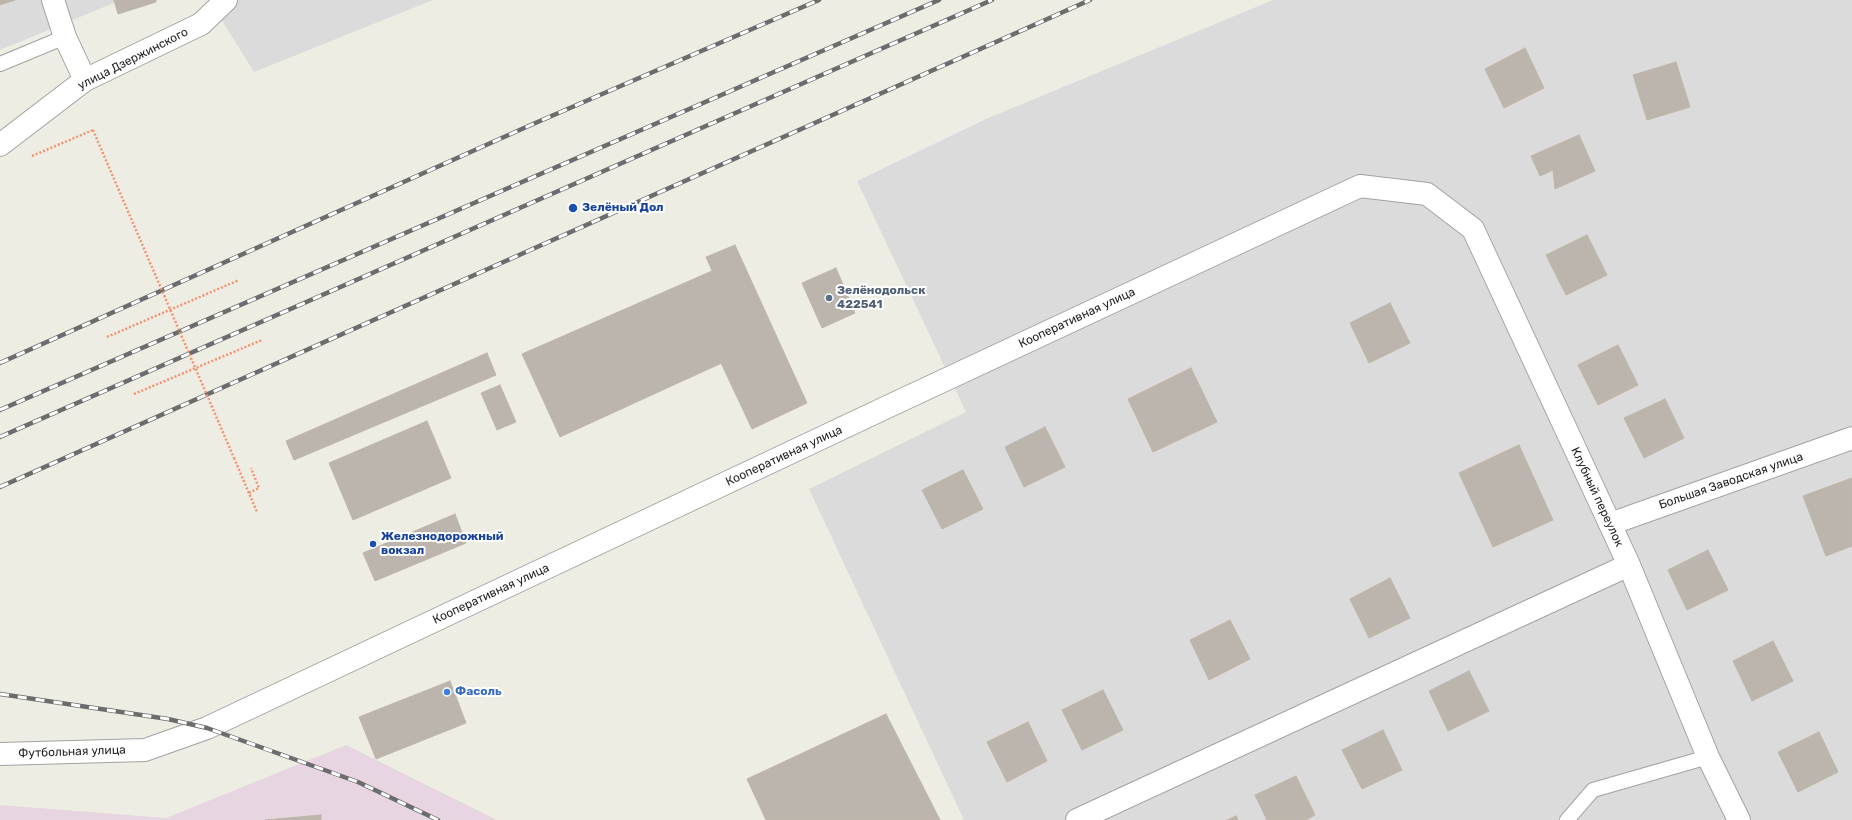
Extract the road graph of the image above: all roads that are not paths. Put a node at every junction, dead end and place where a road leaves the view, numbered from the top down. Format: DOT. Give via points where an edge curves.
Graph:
graph roads {
  1 [pos="53,0"];
  2 [pos="226,0"];
  3 [pos="65,36"];
  4 [pos="0,64"];
  5 [pos="85,80"];
  6 [pos="0,145"];
  7 [pos="1427,194"];
  8 [pos="1852,438"];
  9 [pos="1610,524"];
  10 [pos="1629,565"];
  11 [pos="145,750"];
  12 [pos="0,754"];
  13 [pos="1708,757"];
  14 [pos="1077,820"];
  15 [pos="1567,820"];
  16 [pos="1739,820"];
  1 -- 3 [label="street"];
  2 -- 5 [label="street, улица Дзержинского" via="201,24"];
  3 -- 4 [label="lane"];
  3 -- 5 [label="street"];
  5 -- 6 [label="street, улица Дзержинского"];
  7 -- 9 [label="street, Клубный переулок" via="1473,229"];
  7 -- 11 [label="street, Кооперативная улица" via="1360,186 207,728"];
  8 -- 9 [label="street, Большая Заводская улица"];
  9 -- 10 [label="street, Клубный переулок"];
  10 -- 13 [label="street, Клубный переулок"];
  10 -- 14 [label="street"];
  11 -- 12 [label="street, Футбольная улица"];
  13 -- 15 [label="lane" via="1593,790"];
  13 -- 16 [label="street, Клубный переулок"];
}
